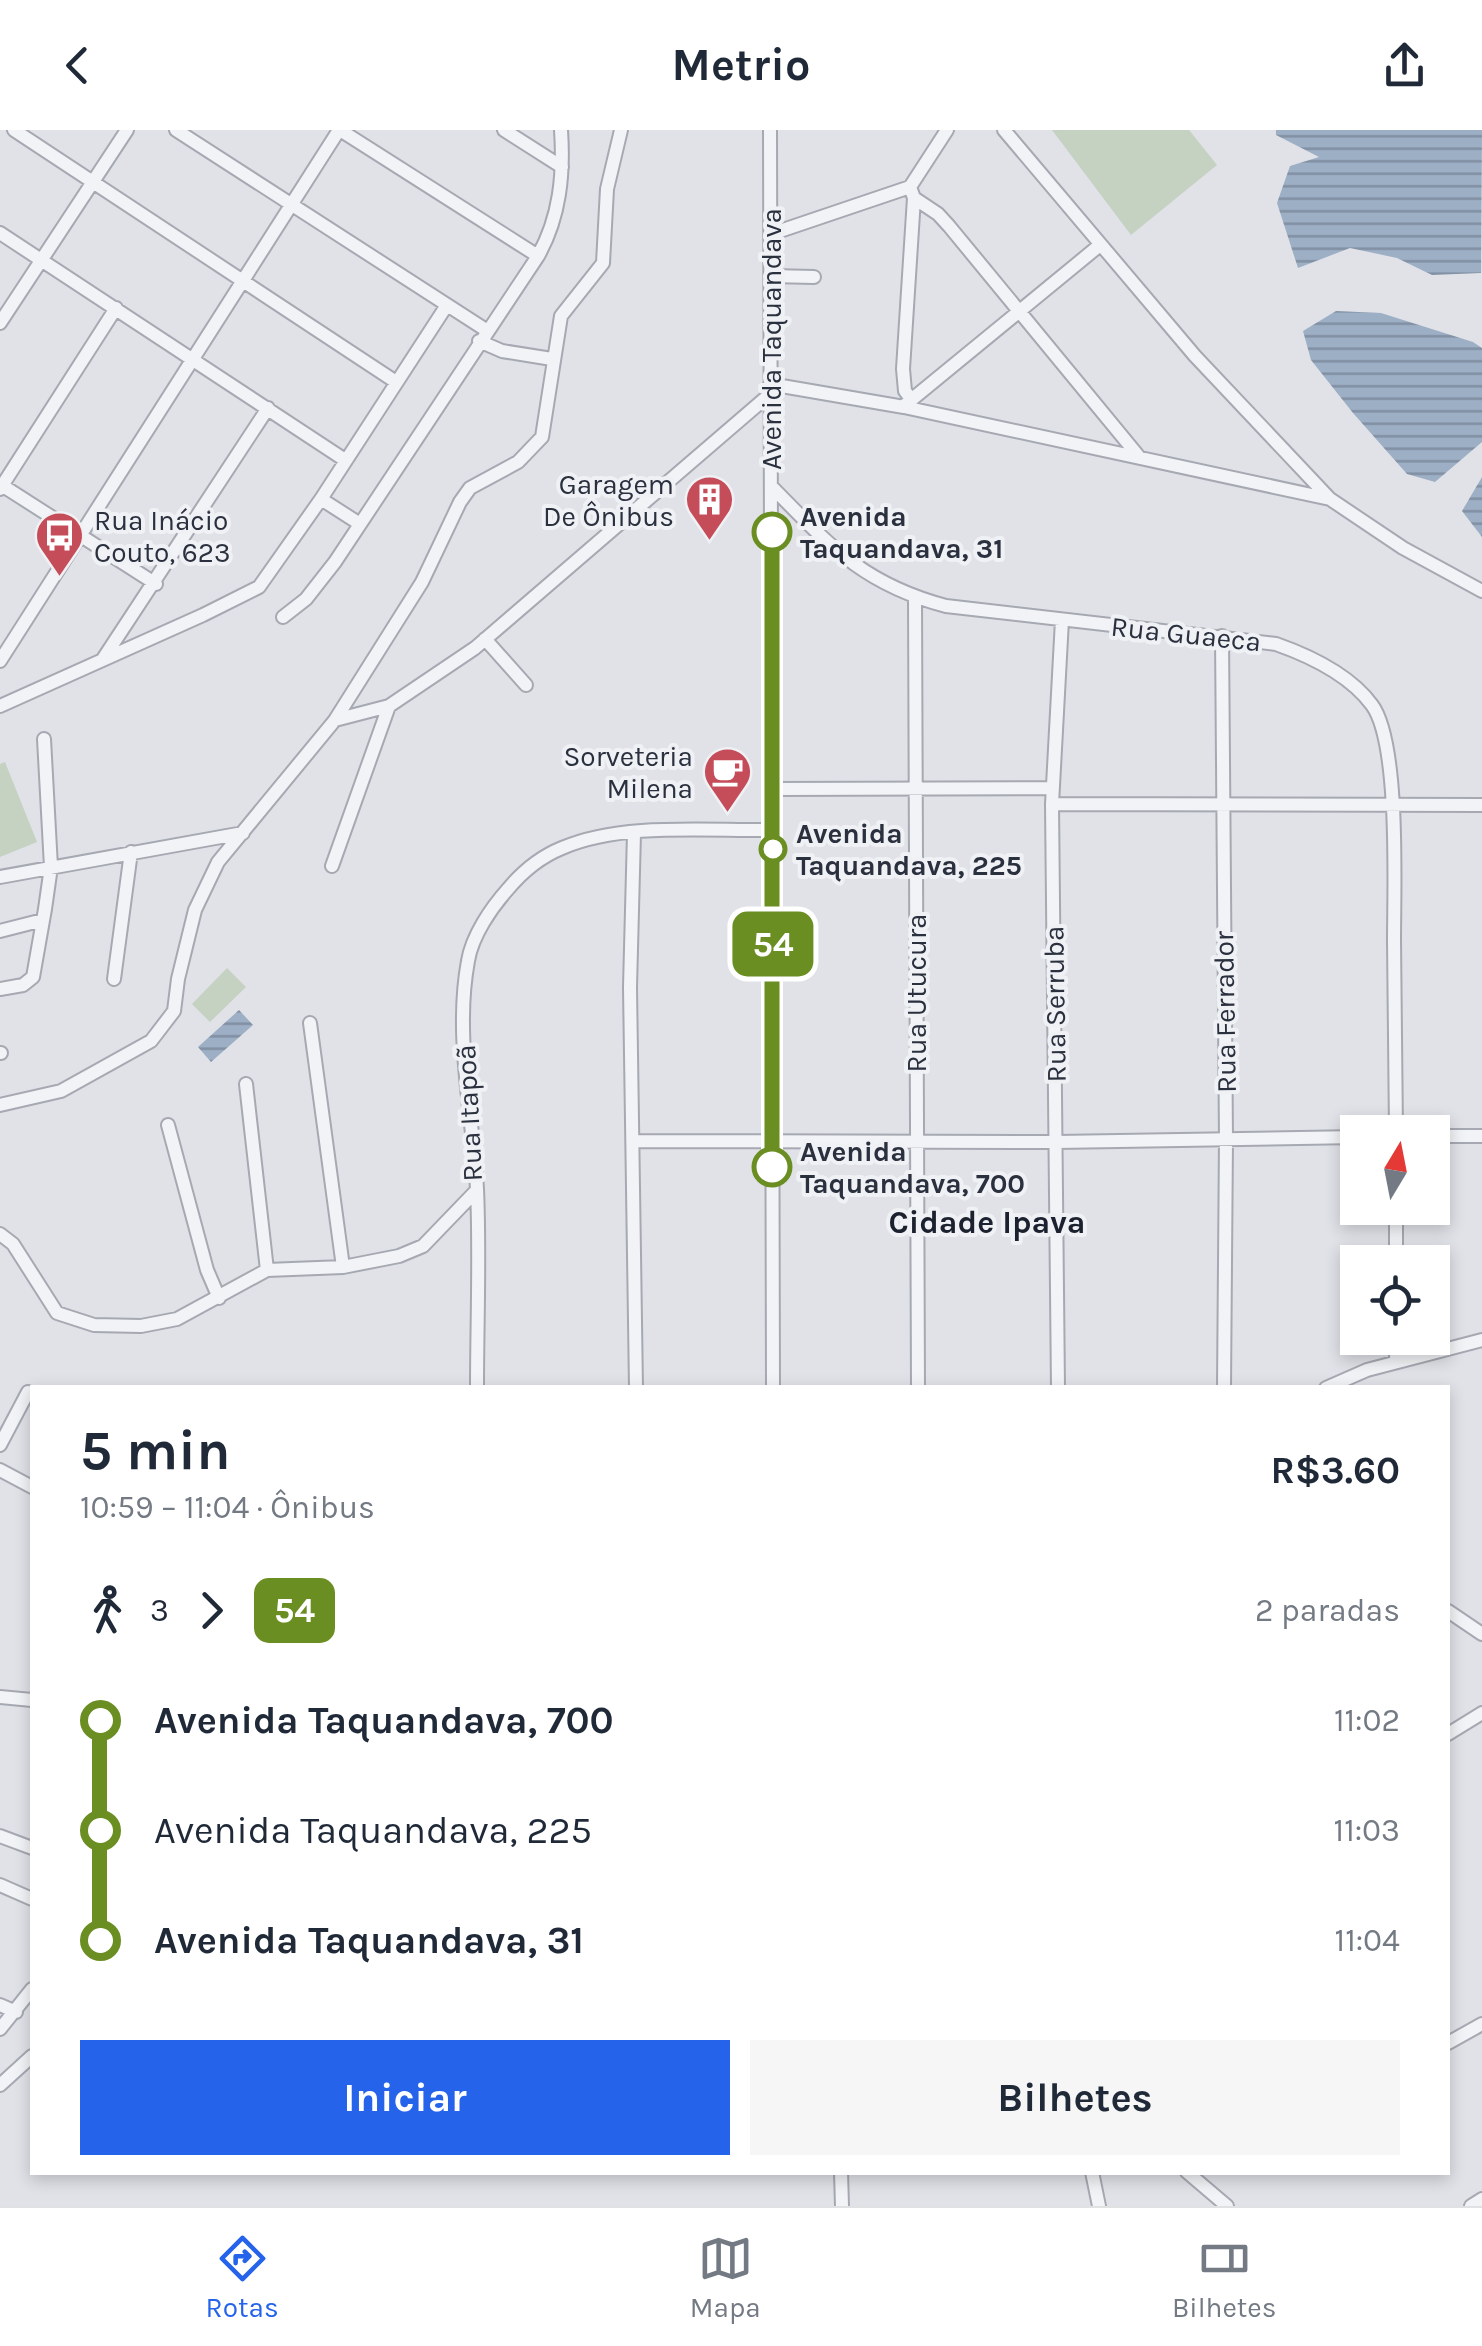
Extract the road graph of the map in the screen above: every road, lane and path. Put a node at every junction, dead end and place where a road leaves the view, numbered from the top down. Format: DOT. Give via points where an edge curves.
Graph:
graph roads {
  1 [pos="14,130"];
  2 [pos="127,130"];
  3 [pos="176,130"];
  4 [pos="340,130"];
  5 [pos="504,130"];
  6 [pos="561,130"];
  7 [pos="621,130"];
  8 [pos="770,130"];
  9 [pos="947,130"];
  10 [pos="1004,130"];
  11 [pos="562,167"];
  12 [pos="92,183"];
  13 [pos="912,192"];
  14 [pos="292,205"];
  15 [pos="0,233"];
  16 [pos="771,234"];
  17 [pos="1100,245"];
  18 [pos="538,256"];
  19 [pos="41,260"];
  20 [pos="771,276"];
  21 [pos="814,277"];
  22 [pos="244,281"];
  23 [pos="447,305"];
  24 [pos="116,308"];
  25 [pos="1018,314"];
  26 [pos="0,324"];
  27 [pos="483,336"];
  28 [pos="552,359"];
  29 [pos="193,360"];
  30 [pos="396,382"];
  31 [pos="770,390"];
  32 [pos="908,403"];
  33 [pos="268,408"];
  34 [pos="1140,458"];
  35 [pos="345,460"];
  36 [pos="1,486"];
  37 [pos="772,488"];
  38 [pos="321,499"];
  39 [pos="1330,499"];
  40 [pos="360,524"];
  41 [pos="81,537"];
  42 [pos="156,584"];
  43 [pos="1482,590"];
  44 [pos="915,598"];
  45 [pos="283,618"];
  46 [pos="1062,620"];
  47 [pos="1222,636"];
  48 [pos="485,639"];
  49 [pos="0,661"];
  50 [pos="102,662"];
  51 [pos="526,684"];
  52 [pos="0,706"];
  53 [pos="389,706"];
  54 [pos="335,720"];
  55 [pos="44,739"];
  56 [pos="1053,788"];
  57 [pos="774,789"];
  58 [pos="916,790"];
  59 [pos="1052,804"];
  60 [pos="1482,805"];
  61 [pos="1223,806"];
  62 [pos="1393,807"];
  63 [pos="773,830"];
  64 [pos="242,833"];
  65 [pos="634,833"];
  66 [pos="132,852"];
  67 [pos="332,866"];
  68 [pos="51,867"];
  69 [pos="0,878"];
  70 [pos="43,920"];
  71 [pos="0,931"];
  72 [pos="114,979"];
  73 [pos="0,989"];
  74 [pos="310,1023"];
  75 [pos="246,1084"];
  76 [pos="0,1105"];
  77 [pos="1396,1115"];
  78 [pos="168,1126"];
  79 [pos="1450,1136"];
  80 [pos="1482,1136"];
  81 [pos="1340,1137"];
  82 [pos="1226,1139"];
  83 [pos="772,1140"];
  84 [pos="916,1140"];
  85 [pos="634,1141"];
  86 [pos="1057,1142"];
  87 [pos="477,1190"];
  88 [pos="1,1239"];
  89 [pos="344,1266"];
  90 [pos="268,1270"];
  91 [pos="218,1298"];
  92 [pos="1482,1340"];
  93 [pos="1396,1355"];
  94 [pos="1396,1362"];
  95 [pos="477,1385"];
  96 [pos="636,1385"];
  97 [pos="773,1385"];
  98 [pos="918,1385"];
  99 [pos="1058,1385"];
  100 [pos="1224,1385"];
  101 [pos="1334,1385"];
  102 [pos="28,1392"];
  103 [pos="0,1444"];
  104 [pos="0,1470"];
  105 [pos="30,1486"];
  106 [pos="1450,1612"];
  107 [pos="1482,1634"];
  108 [pos="0,1697"];
  109 [pos="30,1700"];
  110 [pos="1482,1714"];
  111 [pos="1450,1718"];
  112 [pos="1463,1726"];
  113 [pos="1450,1733"];
  114 [pos="0,1836"];
  115 [pos="30,1847"];
  116 [pos="0,1885"];
  117 [pos="30,1898"];
  118 [pos="30,1992"];
  119 [pos="0,2005"];
  120 [pos="16,2012"];
  121 [pos="1482,2024"];
  122 [pos="0,2029"];
  123 [pos="1450,2042"];
  124 [pos="30,2058"];
  125 [pos="0,2085"];
  126 [pos="841,2175"];
  127 [pos="1093,2175"];
  128 [pos="1191,2175"];
  129 [pos="1482,2199"];
  130 [pos="842,2206"];
  131 [pos="1099,2206"];
  132 [pos="1227,2206"];
  133 [pos="1470,2206"];
  1 -- 12 [label="street"];
  2 -- 12 [label="street"];
  3 -- 14 [label="street"];
  4 -- 14 [label="street"];
  4 -- 18 [label="street"];
  5 -- 11 [label="street"];
  6 -- 11 [label="street"];
  7 -- 28 [label="street" via="606,189 603,263 560,316"];
  8 -- 16 [label="street, Avenida Taquandava"];
  9 -- 13 [label="street"];
  10 -- 17 [label="street"];
  11 -- 18 [label="street" via="554,222"];
  12 -- 19 [label="street"];
  12 -- 22 [label="street"];
  13 -- 16 [label="street"];
  13 -- 25 [label="street" via="938,214"];
  13 -- 32 [label="street" via="903,369"];
  14 -- 22 [label="street"];
  14 -- 23 [label="street"];
  15 -- 19 [label="street"];
  16 -- 20 [label="street, Avenida Taquandava"];
  17 -- 25 [label="street"];
  17 -- 39 [label="street"];
  18 -- 27 [label="street"];
  19 -- 24 [label="street"];
  19 -- 26 [label="street"];
  20 -- 21 [label="street"];
  20 -- 31 [label="street, Avenida Taquandava"];
  22 -- 29 [label="street"];
  22 -- 30 [label="street"];
  23 -- 27 [label="street"];
  23 -- 30 [label="street"];
  24 -- 29 [label="street"];
  24 -- 36 [label="street"];
  25 -- 32 [label="street"];
  25 -- 34 [label="street"];
  27 -- 28 [label="street" via="502,351"];
  27 -- 40 [label="street"];
  28 -- 54 [label="street" via="542,437 518,462 470,488 422,582"];
  29 -- 33 [label="street"];
  29 -- 41 [label="street"];
  30 -- 35 [label="street"];
  31 -- 32 [label="street"];
  31 -- 37 [label="street, Avenida Taquandava"];
  31 -- 48 [label="street"];
  32 -- 34 [label="street"];
  33 -- 35 [label="street"];
  33 -- 42 [label="street"];
  34 -- 39 [label="street"];
  35 -- 38 [label="street"];
  36 -- 41 [label="street"];
  37 -- 44 [label="street, Rua Guaeca" via="839,555"];
  37 -- 57 [label="street, Avenida Taquandava"];
  38 -- 40 [label="street"];
  38 -- 50 [label="street" via="259,587"];
  39 -- 43 [label="street"];
  40 -- 45 [label="street" via="306,599"];
  41 -- 42 [label="street"];
  41 -- 49 [label="street"];
  42 -- 50 [label="street"];
  44 -- 46 [label="street, Rua Guaeca"];
  44 -- 58 [label="street, Rua Utucura"];
  46 -- 47 [label="street, Rua Guaeca"];
  46 -- 56 [label="street, Rua Serruba"];
  47 -- 61 [label="street, Rua Ferrador"];
  47 -- 62 [label="street, Rua Guaeca" via="1276,644 1349,682 1378,720"];
  48 -- 51 [label="street"];
  48 -- 53 [label="street"];
  50 -- 52 [label="street"];
  53 -- 54 [label="street"];
  53 -- 67 [label="street"];
  54 -- 64 [label="street"];
  55 -- 68 [label="street"];
  56 -- 58 [label="street"];
  56 -- 59 [label="street, Rua Serruba"];
  57 -- 58 [label="street"];
  57 -- 63 [label="street, Avenida Taquandava"];
  58 -- 84 [label="street, Rua Utucura"];
  59 -- 61 [label="street"];
  59 -- 86 [label="street, Rua Serruba"];
  60 -- 62 [label="street"];
  61 -- 62 [label="street"];
  61 -- 82 [label="street, Rua Ferrador"];
  62 -- 77 [label="street, Rua Guaeca"];
  63 -- 65 [label="street, Rua Itapoã"];
  63 -- 83 [label="street, Avenida Taquandava"];
  64 -- 66 [label="street"];
  64 -- 76 [label="street" via="218,862 195,910 174,1010 162,1030 60,1091"];
  65 -- 85 [label="street"];
  65 -- 87 [label="street, Rua Itapoã" via="587,840 540,859 502,895 468,958 464,1047"];
  66 -- 68 [label="street"];
  66 -- 72 [label="street"];
  68 -- 69 [label="street"];
  68 -- 70 [label="street"];
  70 -- 71 [label="street"];
  70 -- 73 [label="street" via="32,977"];
  74 -- 89 [label="street"];
  75 -- 90 [label="street"];
  78 -- 91 [label="street"];
  79 -- 80 [label="street"];
  81 -- 82 [label="street"];
  82 -- 86 [label="street"];
  82 -- 100 [label="street, Rua Ferrador"];
  83 -- 84 [label="street"];
  83 -- 85 [label="street"];
  83 -- 97 [label="street, Avenida Taquandava"];
  84 -- 86 [label="street"];
  84 -- 98 [label="street, Rua Utucura"];
  85 -- 96 [label="street"];
  86 -- 99 [label="street, Rua Serruba"];
  87 -- 89 [label="street, Rua Itapoã" via="423,1246"];
  87 -- 95 [label="street"];
  88 -- 91 [label="street, Rua Itapoã" via="13,1244 64,1318 141,1326 177,1319"];
  89 -- 90 [label="street, Rua Itapoã"];
  90 -- 91 [label="street, Rua Itapoã"];
  92 -- 94 [label="street"];
  93 -- 94 [label="street"];
  94 -- 101 [label="street"];
  102 -- 103 [label="street"];
  104 -- 105 [label="street"];
  106 -- 107 [label="street"];
  108 -- 109 [label="street"];
  110 -- 112 [label="street"];
  111 -- 112 [label="street"];
  112 -- 113 [label="street"];
  114 -- 115 [label="street"];
  116 -- 117 [label="street"];
  118 -- 120 [label="street"];
  119 -- 120 [label="street"];
  120 -- 122 [label="street"];
  121 -- 123 [label="street"];
  124 -- 125 [label="street"];
  126 -- 130 [label="street"];
  127 -- 131 [label="street"];
  128 -- 132 [label="street"];
  129 -- 133 [label="street"];
}
